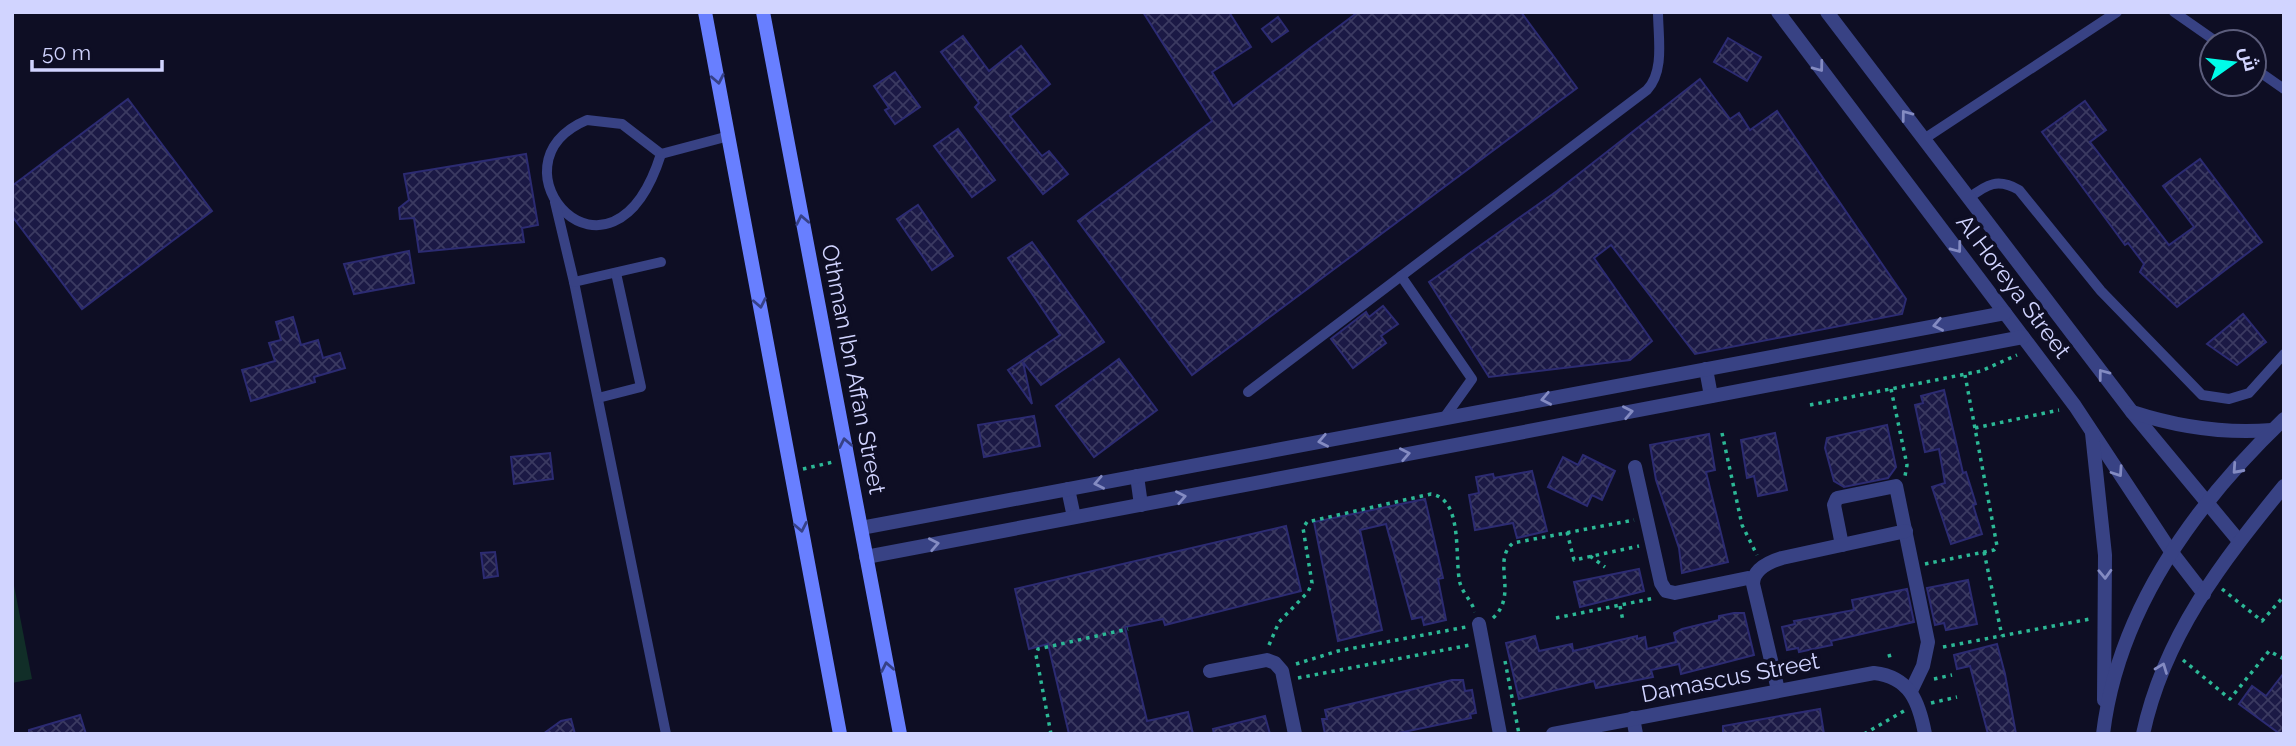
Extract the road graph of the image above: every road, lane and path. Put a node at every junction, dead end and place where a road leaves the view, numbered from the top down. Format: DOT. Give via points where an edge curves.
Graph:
graph roads {
  1 [pos="705,12"];
  2 [pos="762,12"];
  3 [pos="1658,12"];
  4 [pos="1778,12"];
  5 [pos="1828,12"];
  6 [pos="2117,12"];
  7 [pos="2174,12"];
  8 [pos="2198,29"];
  9 [pos="2268,78"];
  10 [pos="2284,89"];
  11 [pos="729,136"];
  12 [pos="1924,139"];
  13 [pos="661,154"];
  14 [pos="1969,198"];
  15 [pos="555,202"];
  16 [pos="661,262"];
  17 [pos="616,273"];
  18 [pos="1401,276"];
  19 [pos="574,282"];
  20 [pos="2005,313"];
  21 [pos="2026,341"];
  22 [pos="2284,354"];
  23 [pos="1771,357"];
  24 [pos="1706,369"];
  25 [pos="1965,375"];
  26 [pos="1777,383"];
  27 [pos="1891,389"];
  28 [pos="1248,392"];
  29 [pos="1712,396"];
  30 [pos="597,398"];
  31 [pos="1810,405"];
  32 [pos="2075,407"];
  33 [pos="2132,412"];
  34 [pos="1444,418"];
  35 [pos="2284,419"];
  36 [pos="1975,428"];
  37 [pos="2272,430"];
  38 [pos="1722,433"];
  39 [pos="2092,433"];
  40 [pos="848,459"];
  41 [pos="1634,467"];
  42 [pos="791,471"];
  43 [pos="1137,476"];
  44 [pos="2284,486"];
  45 [pos="1897,487"];
  46 [pos="1068,489"];
  47 [pos="2208,502"];
  48 [pos="1141,505"];
  49 [pos="1074,517"];
  50 [pos="1646,517"];
  51 [pos="861,528"];
  52 [pos="1906,531"];
  53 [pos="1567,532"];
  54 [pos="2239,541"];
  55 [pos="1652,543"];
  56 [pos="1842,545"];
  57 [pos="2171,550"];
  58 [pos="1984,552"];
  59 [pos="1590,556"];
  60 [pos="866,557"];
  61 [pos="1766,565"];
  62 [pos="1913,566"];
  63 [pos="1605,567"];
  64 [pos="1753,580"];
  65 [pos="2213,581"];
  66 [pos="1666,591"];
  67 [pos="2204,594"];
  68 [pos="2284,596"];
  69 [pos="1620,606"];
  70 [pos="2106,616"];
  71 [pos="1556,618"];
  72 [pos="1623,621"];
  73 [pos="1479,624"];
  74 [pos="1128,629"];
  75 [pos="2002,636"];
  76 [pos="1482,643"];
  77 [pos="2169,649"];
  78 [pos="1928,650"];
  79 [pos="2284,659"];
  80 [pos="1267,660"];
  81 [pos="1505,661"];
  82 [pos="1210,671"];
  83 [pos="1283,676"];
  84 [pos="1778,690"];
  85 [pos="1911,691"];
  86 [pos="1633,718"];
  87 [pos="2104,728"];
  88 [pos="666,734"];
  89 [pos="840,734"];
  90 [pos="900,734"];
  91 [pos="1051,734"];
  92 [pos="1295,734"];
  93 [pos="1500,734"];
  94 [pos="1518,734"];
  95 [pos="1553,734"];
  96 [pos="1636,734"];
  97 [pos="1925,734"];
  98 [pos="2143,734"];
  1 -- 11 [label="main road, one-way"];
  40 -- 2 [label="main road, Othman Ibn Affan Street, one-way"];
  3 -- 18 [label="lane" via="1656,81 1548,168"];
  4 -- 20 [label="street, Al Horeya Street, one-way"];
  12 -- 5 [label="street, Al Horeya Street, one-way"];
  6 -- 12 [label="lane"];
  7 -- 8 [label="lane"];
  9 -- 10 [label="lane"];
  11 -- 13 [label="lane"];
  11 -- 42 [label="main road, one-way"];
  12 -- 14 [label="street, Al Horeya Street"];
  13 -- 15 [label="lane" via="639,201 603,226 578,224"];
  13 -- 15 [label="lane" via="622,124 587,120 569,128 556,142 545,172"];
  14 -- 22 [label="lane" via="1987,184 2004,182 2019,190 2101,291 2202,395 2229,399 2249,393"];
  33 -- 14 [label="street, Al Horeya Street, one-way"];
  15 -- 19 [label="lane"];
  16 -- 17 [label="lane"];
  17 -- 19 [label="lane"];
  17 -- 30 [label="lane" via="641,387"];
  18 -- 28 [label="lane"];
  18 -- 34 [label="lane" via="1472,379"];
  19 -- 30 [label="lane"];
  20 -- 21 [label="street, Al Horeya Street"];
  20 -- 23 [label="street, one-way"];
  21 -- 25 [label="path" via="2007,361"];
  21 -- 26 [label="street"];
  21 -- 32 [label="street, Al Horeya Street"];
  23 -- 24 [label="street"];
  23 -- 26 [label="street"];
  24 -- 29 [label="street"];
  24 -- 34 [label="street, one-way"];
  25 -- 27 [label="path"];
  25 -- 36 [label="path"];
  26 -- 29 [label="street"];
  27 -- 31 [label="path"];
  27 -- 45 [label="path" via="1907,465 1905,478"];
  48 -- 29 [label="street, one-way"];
  30 -- 88 [label="lane"];
  32 -- 36 [label="path"];
  32 -- 39 [label="street, Al Horeya Street"];
  33 -- 37 [label="street" via="2189,428"];
  33 -- 47 [label="street, Al Horeya Street"];
  34 -- 43 [label="street, one-way"];
  35 -- 37 [label="street"];
  36 -- 58 [label="path" via="1997,545"];
  37 -- 47 [label="street, one-way"];
  38 -- 61 [label="path" via="1746,536"];
  39 -- 57 [label="street, Al Horeya Street, one-way"];
  39 -- 70 [label="street, one-way" via="2103,524"];
  40 -- 42 [label="path"];
  40 -- 51 [label="main road, Othman Ibn Affan Street"];
  41 -- 50 [label="street"];
  42 -- 89 [label="main road, one-way"];
  43 -- 46 [label="street, one-way"];
  43 -- 48 [label="street"];
  44 -- 54 [label="street"];
  45 -- 52 [label="street"];
  45 -- 56 [label="street" via="1837,498 1834,505"];
  46 -- 49 [label="street"];
  46 -- 51 [label="street"];
  47 -- 54 [label="street, Al Horeya Street"];
  47 -- 57 [label="street"];
  48 -- 49 [label="street"];
  60 -- 49 [label="street, one-way"];
  50 -- 53 [label="path"];
  50 -- 55 [label="street"];
  51 -- 60 [label="main road, Othman Ibn Affan Street"];
  52 -- 56 [label="street"];
  52 -- 62 [label="street"];
  53 -- 59 [label="path" via="1572,559"];
  53 -- 73 [label="path" via="1508,547 1504,559 1506,600 1496,616"];
  54 -- 65 [label="street"];
  55 -- 59 [label="path"];
  55 -- 66 [label="street"];
  56 -- 61 [label="street"];
  57 -- 67 [label="street, Al Horeya Street"];
  57 -- 87 [label="street" via="2137,612"];
  58 -- 62 [label="path"];
  58 -- 75 [label="path"];
  59 -- 63 [label="path"];
  90 -- 60 [label="main road, Othman Ibn Affan Street, one-way"];
  61 -- 64 [label="street"];
  62 -- 78 [label="street"];
  64 -- 66 [label="street"];
  64 -- 84 [label="street"];
  65 -- 67 [label="street"];
  65 -- 68 [label="path" via="2262,621"];
  66 -- 69 [label="path" via="1647,601"];
  67 -- 77 [label="street"];
  69 -- 71 [label="path"];
  69 -- 72 [label="path"];
  70 -- 75 [label="path"];
  70 -- 87 [label="street"];
  73 -- 76 [label="street"];
  73 -- 80 [label="path" via="1460,581 1451,509 1444,498 1431,494 1304,524 1312,583 1279,622"];
  73 -- 83 [label="path" via="1327,654"];
  74 -- 91 [label="path" via="1038,649"];
  75 -- 78 [label="path"];
  76 -- 83 [label="path"];
  76 -- 93 [label="street"];
  77 -- 79 [label="path" via="2230,699 2269,651"];
  98 -- 77 [label="street, one-way"];
  78 -- 85 [label="street"];
  80 -- 82 [label="street"];
  80 -- 83 [label="street" via="1275,663"];
  81 -- 94 [label="path"];
  83 -- 92 [label="street"];
  84 -- 85 [label="street, Damascus Street" via="1874,673 1895,678"];
  84 -- 86 [label="street, Damascus Street"];
  85 -- 97 [label="street"];
  86 -- 95 [label="street, Damascus Street"];
  86 -- 96 [label="street"];
}
